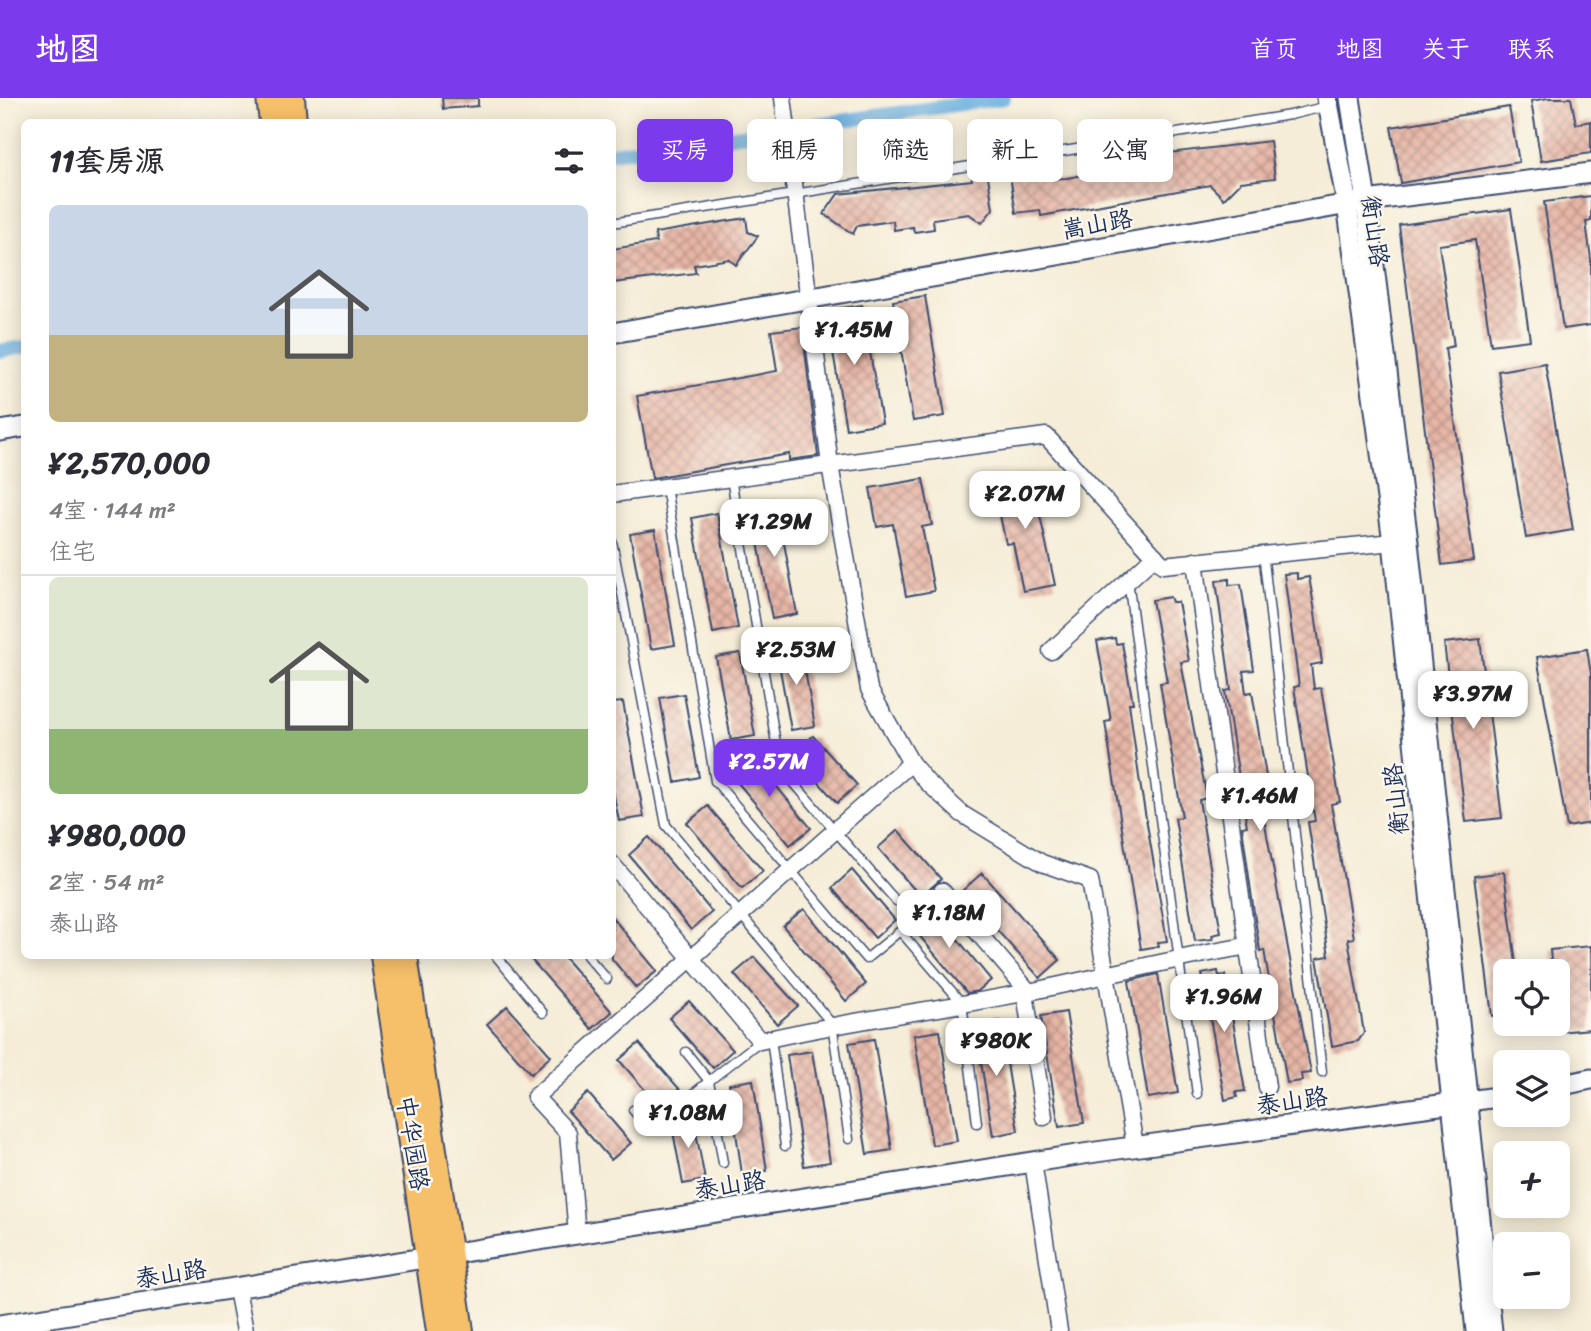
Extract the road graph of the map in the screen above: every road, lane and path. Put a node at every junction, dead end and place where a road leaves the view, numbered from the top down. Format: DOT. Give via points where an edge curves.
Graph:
graph roads {
  1 [pos="270,98"];
  2 [pos="291,98"];
  3 [pos="1350,98"];
  4 [pos="1328,102"];
  5 [pos="784,103"];
  6 [pos="273,119"];
  7 [pos="293,119"];
  8 [pos="1591,173"];
  9 [pos="796,194"];
  10 [pos="1357,203"];
  11 [pos="616,222"];
  12 [pos="809,300"];
  13 [pos="616,332"];
  14 [pos="21,428"];
  15 [pos="0,431"];
  16 [pos="830,465"];
  17 [pos="731,478"];
  18 [pos="666,487"];
  19 [pos="616,493"];
  20 [pos="1393,542"];
  21 [pos="1263,552"];
  22 [pos="1155,556"];
  23 [pos="1195,561"];
  24 [pos="616,562"];
  25 [pos="1128,580"];
  26 [pos="1051,651"];
  27 [pos="911,763"];
  28 [pos="836,831"];
  29 [pos="616,868"];
  30 [pos="791,871"];
  31 [pos="942,891"];
  32 [pos="896,901"];
  33 [pos="742,916"];
  34 [pos="1248,946"];
  35 [pos="1179,957"];
  36 [pos="691,958"];
  37 [pos="385,959"];
  38 [pos="404,959"];
  39 [pos="498,959"];
  40 [pos="590,959"];
  41 [pos="1106,974"];
  42 [pos="607,979"];
  43 [pos="1027,992"];
  44 [pos="962,1003"];
  45 [pos="542,1013"];
  46 [pos="832,1024"];
  47 [pos="766,1040"];
  48 [pos="687,1052"];
  49 [pos="1322,1072"];
  50 [pos="1591,1079"];
  51 [pos="709,1081"];
  52 [pos="1570,1083"];
  53 [pos="1267,1087"];
  54 [pos="1197,1094"];
  55 [pos="1493,1098"];
  56 [pos="1461,1104"];
  57 [pos="633,1110"];
  58 [pos="1044,1117"];
  59 [pos="977,1123"];
  60 [pos="849,1139"];
  61 [pos="785,1146"];
  62 [pos="1135,1146"];
  63 [pos="1033,1162"];
  64 [pos="723,1163"];
  65 [pos="577,1234"];
  66 [pos="440,1255"];
  67 [pos="237,1289"];
  68 [pos="0,1325"];
  69 [pos="245,1331"];
  70 [pos="440,1331"];
  71 [pos="460,1331"];
  72 [pos="1059,1331"];
  73 [pos="1476,1331"];
  74 [pos="1492,1331"];
  1 -- 6 [label="main road"];
  2 -- 7 [label="main road"];
  3 -- 10 [label="street, 衡山路"];
  4 -- 9 [label="lane" via="1277,118"];
  4 -- 10 [label="street, 衡山路"];
  5 -- 9 [label="street"];
  8 -- 10 [label="street, 嵩山路"];
  9 -- 11 [label="lane"];
  9 -- 12 [label="street"];
  10 -- 12 [label="street, 嵩山路"];
  10 -- 20 [label="street, 衡山路"];
  10 -- 56 [label="street, 衡山路" via="1411,569"];
  12 -- 13 [label="street, 嵩山路"];
  12 -- 16 [label="street"];
  14 -- 15 [label="street"];
  16 -- 17 [label="street"];
  16 -- 22 [label="street" via="1046,436"];
  16 -- 27 [label="street" via="869,689"];
  17 -- 18 [label="street"];
  17 -- 28 [label="lane" via="780,767"];
  18 -- 19 [label="street"];
  18 -- 30 [label="lane" via="715,781"];
  20 -- 21 [label="street"];
  20 -- 56 [label="street, 衡山路"];
  21 -- 23 [label="street"];
  21 -- 49 [label="lane"];
  22 -- 23 [label="street" via="1163,565"];
  22 -- 25 [label="street"];
  23 -- 34 [label="street"];
  24 -- 33 [label="lane" via="666,825"];
  25 -- 26 [label="street"];
  25 -- 35 [label="lane"];
  27 -- 28 [label="street"];
  27 -- 41 [label="street" via="962,814 1042,863 1090,880"];
  28 -- 30 [label="street"];
  28 -- 32 [label="lane"];
  29 -- 36 [label="street"];
  30 -- 33 [label="street"];
  30 -- 44 [label="lane" via="866,959 900,931"];
  31 -- 43 [label="street"];
  33 -- 36 [label="street"];
  33 -- 46 [label="lane"];
  34 -- 35 [label="street"];
  34 -- 53 [label="street"];
  35 -- 41 [label="street"];
  35 -- 54 [label="lane"];
  36 -- 47 [label="street"];
  36 -- 65 [label="street" via="535,1097 568,1133"];
  37 -- 66 [label="main road, 中华园路"];
  38 -- 66 [label="main road, 中华园路"];
  39 -- 45 [label="lane"];
  40 -- 42 [label="lane"];
  41 -- 43 [label="street"];
  41 -- 62 [label="street"];
  43 -- 44 [label="street"];
  43 -- 58 [label="street"];
  44 -- 46 [label="street"];
  44 -- 59 [label="lane"];
  46 -- 47 [label="street"];
  46 -- 60 [label="lane"];
  47 -- 51 [label="lane"];
  47 -- 61 [label="lane"];
  48 -- 51 [label="lane"];
  50 -- 52 [label="street"];
  51 -- 57 [label="lane" via="650,1129"];
  51 -- 64 [label="lane"];
  55 -- 56 [label="street"];
  56 -- 62 [label="street, 泰山路"];
  56 -- 73 [label="street, 衡山路"];
  56 -- 74 [label="street, 衡山路"];
  62 -- 63 [label="street, 泰山路"];
  63 -- 65 [label="street, 泰山路"];
  63 -- 72 [label="street"];
  65 -- 66 [label="street, 泰山路"];
  66 -- 67 [label="street, 泰山路"];
  66 -- 70 [label="main road, 中华园路"];
  66 -- 71 [label="main road, 中华园路"];
  67 -- 68 [label="street, 泰山路"];
  67 -- 69 [label="street"];
}
